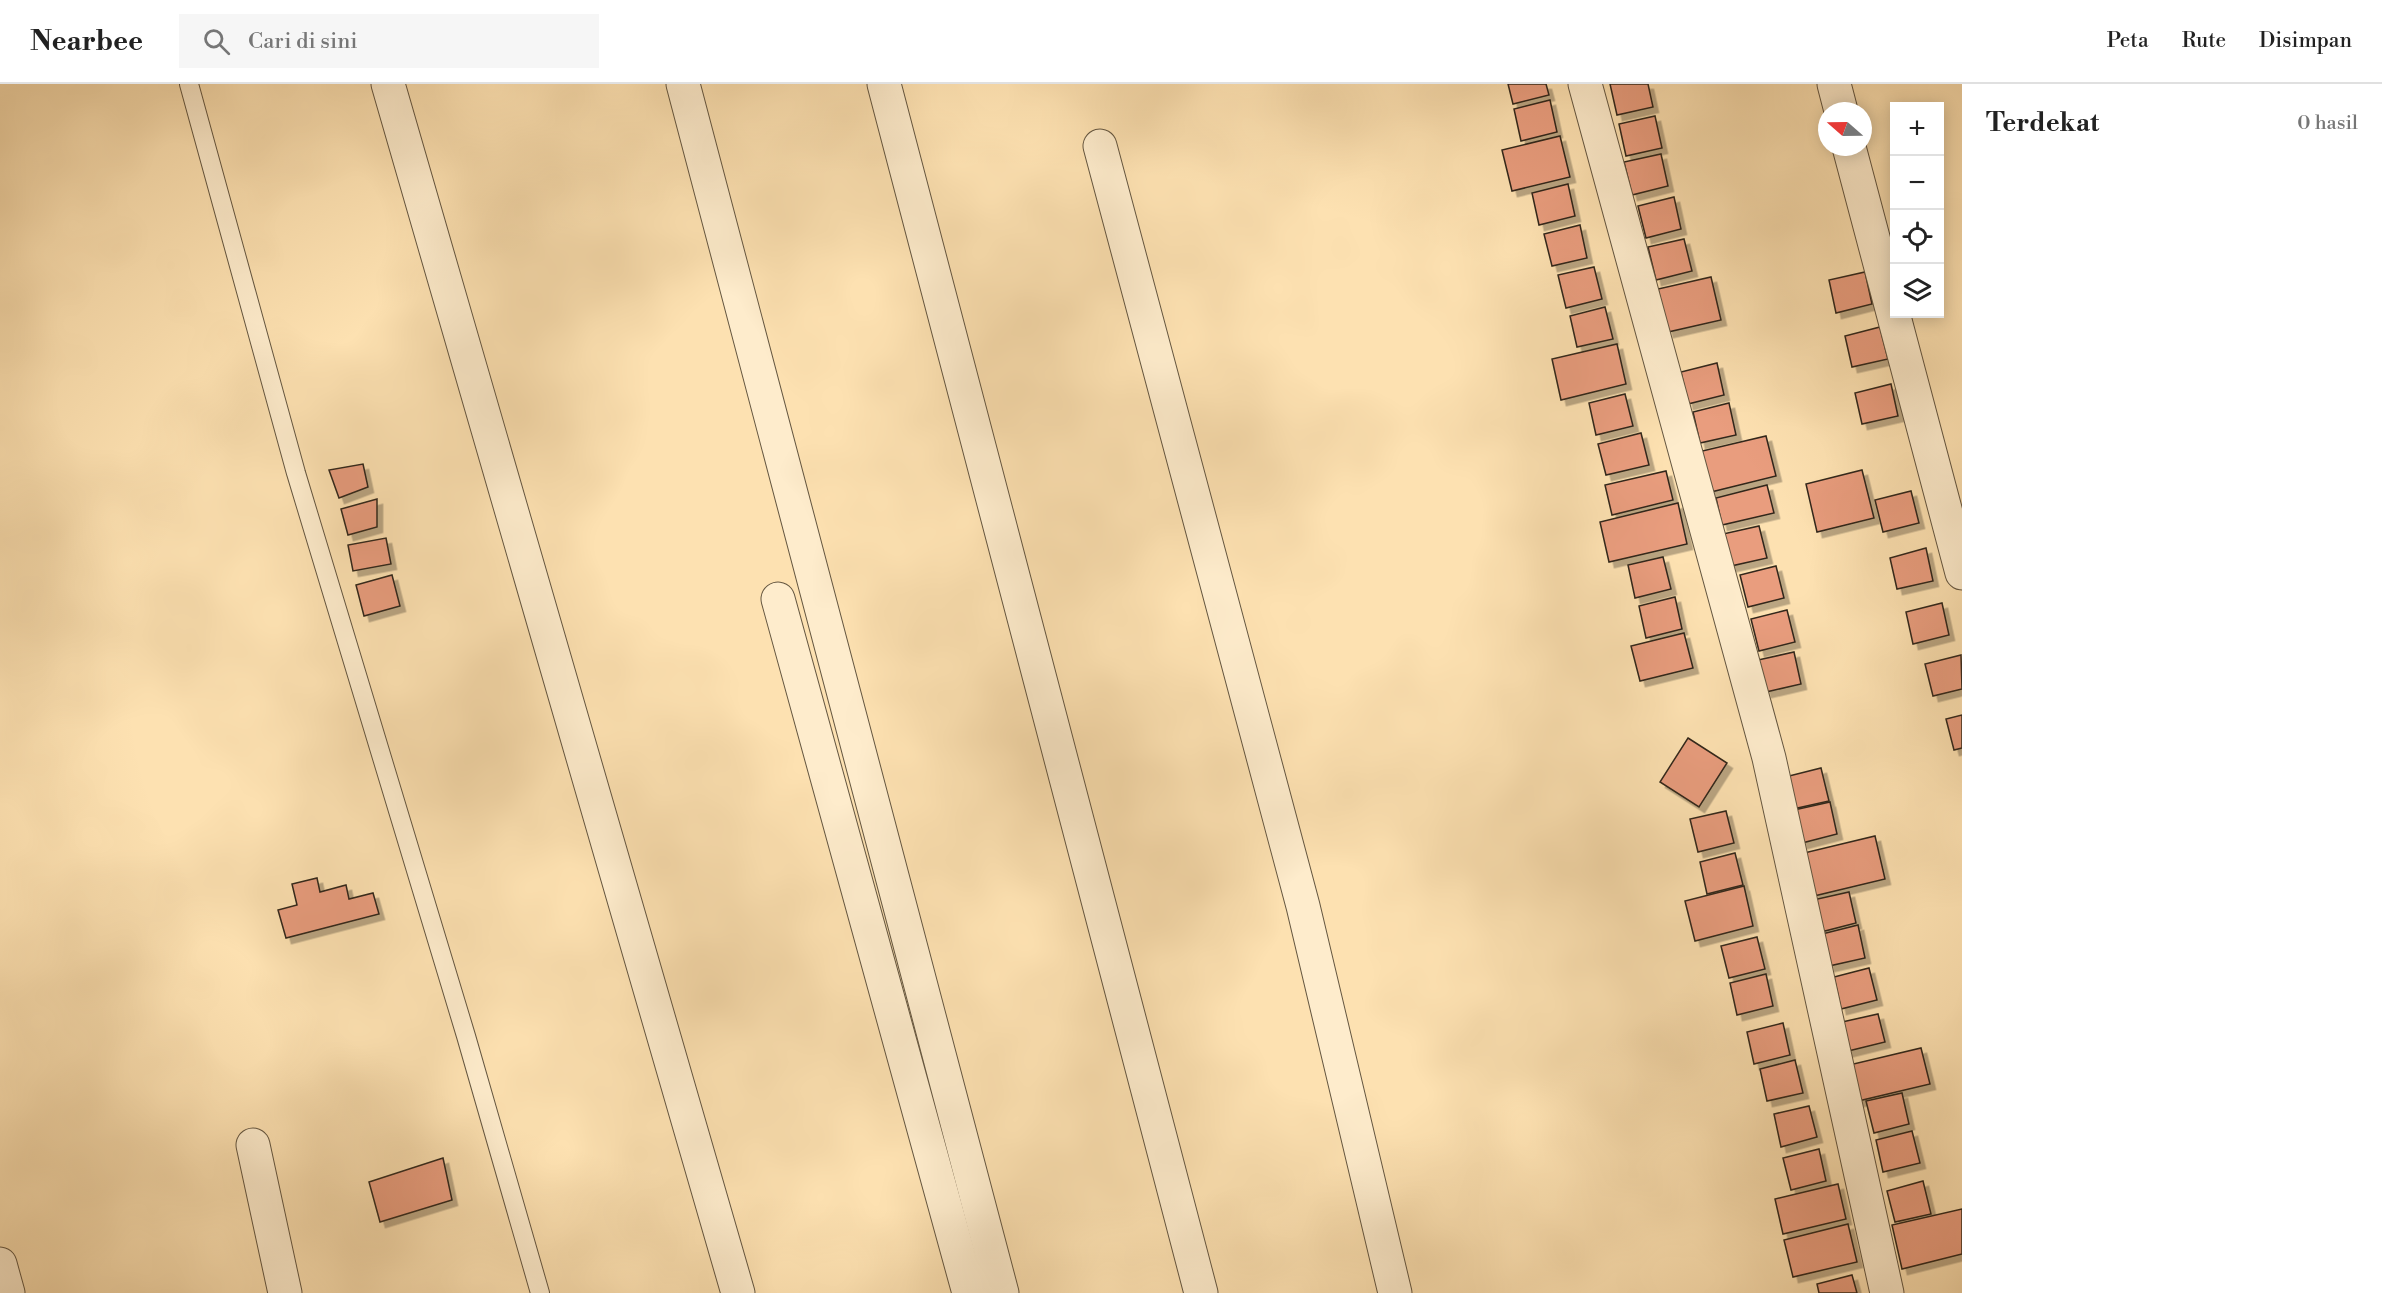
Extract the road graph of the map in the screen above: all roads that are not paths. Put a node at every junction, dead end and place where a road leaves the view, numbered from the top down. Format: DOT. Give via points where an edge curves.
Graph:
graph roads {
  1 [pos="189,84"];
  2 [pos="388,84"];
  3 [pos="683,84"];
  4 [pos="884,84"];
  5 [pos="1586,84"];
  6 [pos="1834,84"];
  7 [pos="1839,102"];
  8 [pos="1100,146"];
  9 [pos="1851,156"];
  10 [pos="1962,573"];
  11 [pos="778,599"];
  12 [pos="253,1145"];
  13 [pos="0,1264"];
  14 [pos="8,1293"];
  15 [pos="285,1293"];
  16 [pos="540,1293"];
  17 [pos="738,1293"];
  18 [pos="969,1293"];
  19 [pos="1002,1293"];
  20 [pos="1201,1293"];
  21 [pos="1395,1293"];
  22 [pos="1887,1293"];
  1 -- 16 [label="lane" via="296,473"];
  2 -- 17 [label="street"];
  3 -- 19 [label="street"];
  4 -- 20 [label="street"];
  5 -- 22 [label="street" via="1769,758"];
  6 -- 7 [label="street"];
  8 -- 21 [label="street" via="1303,906"];
  9 -- 10 [label="street"];
  11 -- 18 [label="street"];
  12 -- 15 [label="street"];
  13 -- 14 [label="street"];
}
